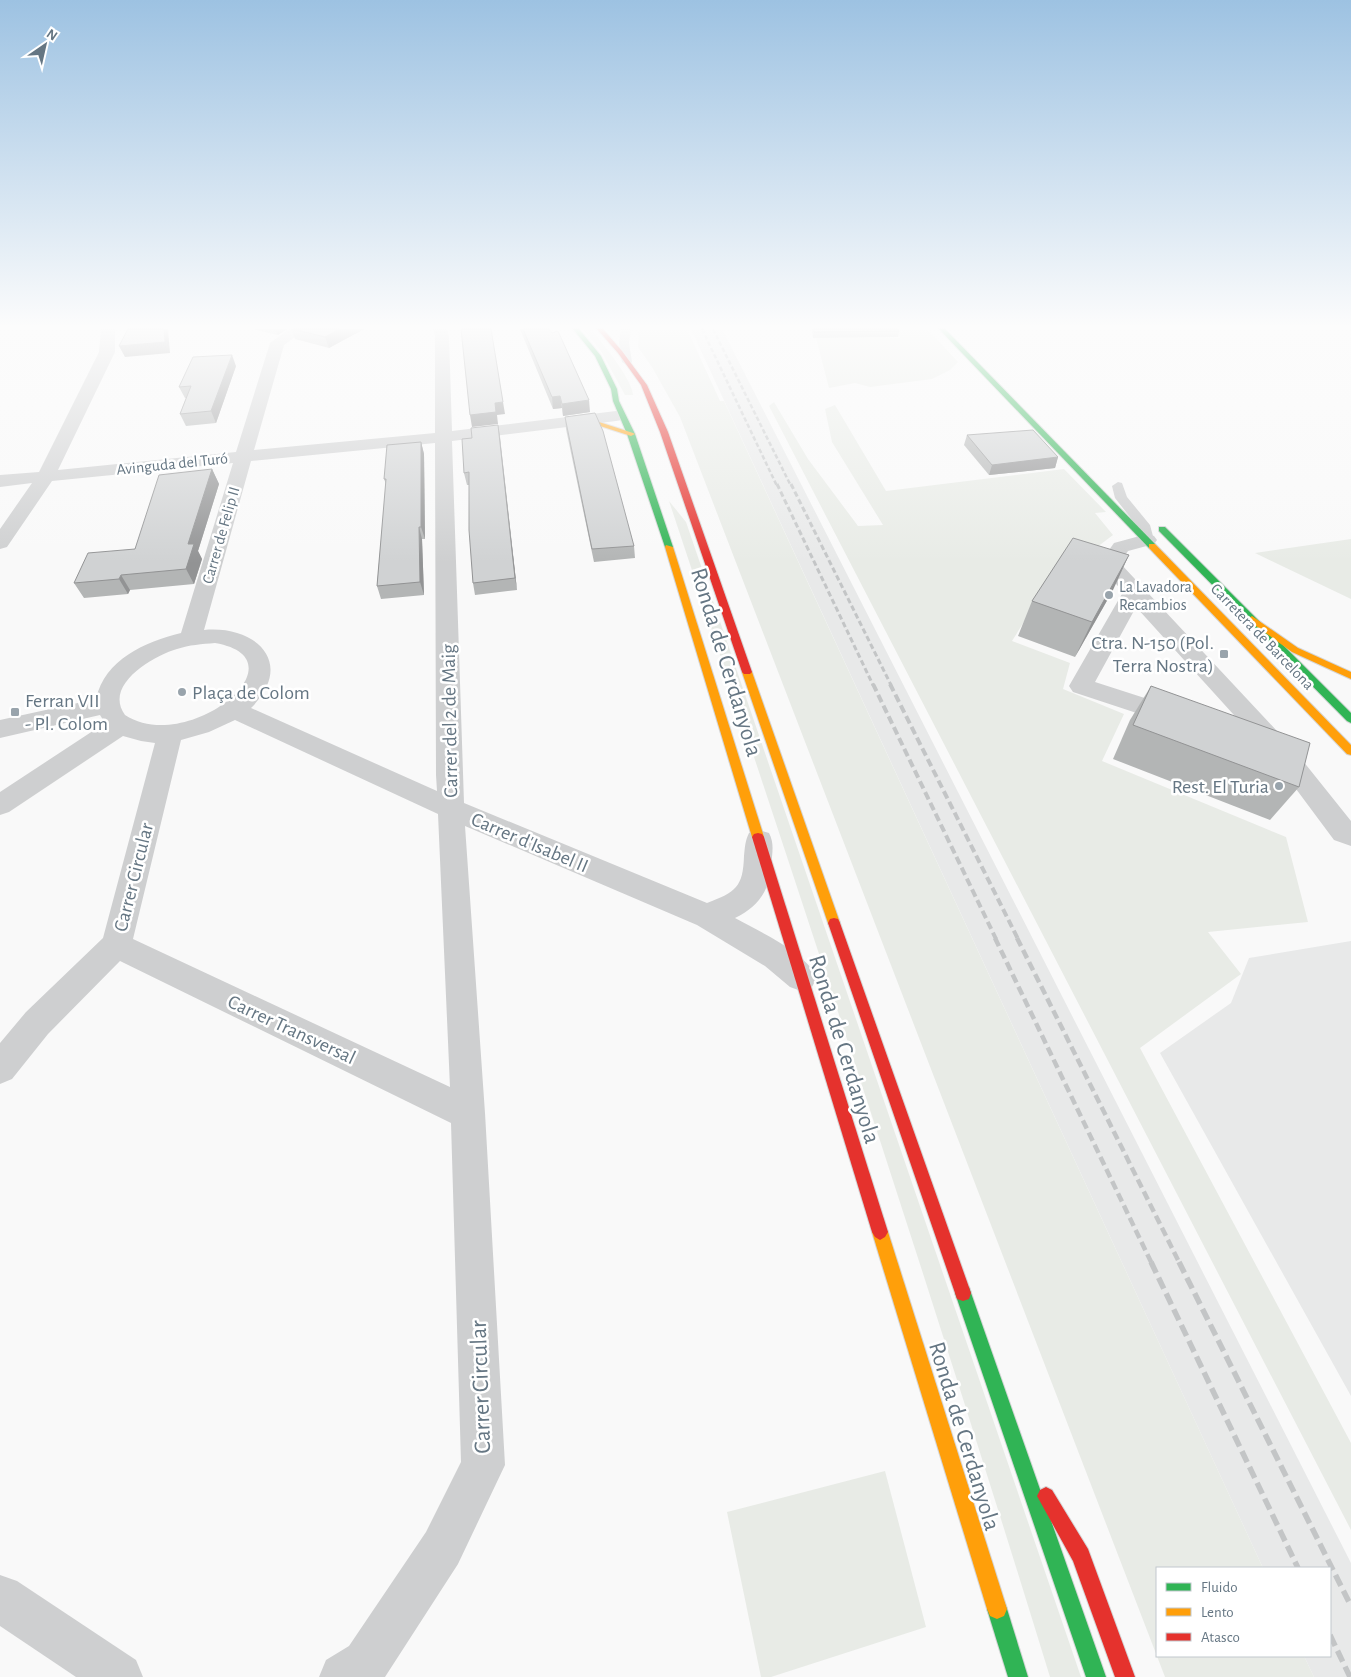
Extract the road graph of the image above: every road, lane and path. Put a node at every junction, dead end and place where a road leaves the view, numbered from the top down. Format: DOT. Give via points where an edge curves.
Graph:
graph roads {
  1 [pos="80,407"];
  2 [pos="258,407"];
  3 [pos="443,407"];
  4 [pos="606,407"];
  5 [pos="621,407"];
  6 [pos="631,407"];
  7 [pos="653,407"];
  8 [pos="1018,407"];
  9 [pos="630,418"];
  10 [pos="591,421"];
  11 [pos="444,436"];
  12 [pos="243,456"];
  13 [pos="46,476"];
  14 [pos="0,481"];
  15 [pos="1115,483"];
  16 [pos="674,500"];
  17 [pos="695,519"];
  18 [pos="1147,540"];
  19 [pos="0,543"];
  20 [pos="1135,590"];
  21 [pos="1252,619"];
  22 [pos="190,637"];
  23 [pos="1261,656"];
  24 [pos="1351,676"];
  25 [pos="234,710"];
  26 [pos="114,715"];
  27 [pos="1351,719"];
  28 [pos="1200,725"];
  29 [pos="0,729"];
  30 [pos="1351,731"];
  31 [pos="170,733"];
  32 [pos="1237,737"];
  33 [pos="1351,751"];
  34 [pos="1282,752"];
  35 [pos="0,805"];
  36 [pos="451,809"];
  37 [pos="1351,834"];
  38 [pos="759,841"];
  39 [pos="708,916"];
  40 [pos="116,945"];
  41 [pos="801,977"];
  42 [pos="0,1068"];
  43 [pos="468,1112"];
  44 [pos="1017,1448"];
  45 [pos="0,1598"];
  46 [pos="359,1672"];
  47 [pos="119,1677"];
  48 [pos="1018,1677"];
  49 [pos="1096,1677"];
  50 [pos="1126,1677"];
  1 -- 13 [label="street"];
  2 -- 12 [label="street, Carrer de Felip II"];
  3 -- 11 [label="street, Carrer del 2 de Maig"];
  4 -- 10 [label="main road" via="605,412"];
  5 -- 9 [label="main road, Ronda de Cerdanyola"];
  6 -- 9 [label="main road, Ronda de Cerdanyola"];
  7 -- 17 [label="main road, Ronda de Cerdanyola"];
  8 -- 18 [label="main road, Carretera de Barcelona"];
  9 -- 10 [label="street, Avinguda del Turó"];
  9 -- 38 [label="main road, Ronda de Cerdanyola"];
  10 -- 11 [label="street, Avinguda del Turó"];
  11 -- 12 [label="street, Avinguda del Turó"];
  11 -- 36 [label="street, Carrer del 2 de Maig"];
  12 -- 13 [label="street, Avinguda del Turó"];
  12 -- 22 [label="street, Carrer de Felip II"];
  13 -- 14 [label="street, Avinguda del Turó"];
  13 -- 19 [label="street"];
  15 -- 18 [label="lane" via="1121,498 1143,525"];
  15 -- 21 [label="main road, Carretera de Barcelona"];
  16 -- 17 [label="main road, Ronda de Cerdanyola"];
  17 -- 44 [label="main road, Ronda de Cerdanyola"];
  18 -- 20 [label="street" via="1121,547 1110,564"];
  18 -- 23 [label="main road, Carretera de Barcelona"];
  20 -- 28 [label="street" via="1081,686"];
  20 -- 34 [label="street"];
  21 -- 24 [label="main road" via="1295,650"];
  21 -- 27 [label="main road, Carretera de Barcelona"];
  22 -- 25 [label="street" via="215,636 236,640 252,648 260,661 260,677 251,694"];
  22 -- 26 [label="street" via="149,652 117,676 109,690"];
  23 -- 30 [label="main road"];
  23 -- 33 [label="main road, Carretera de Barcelona"];
  25 -- 31 [label="street" via="193,729"];
  25 -- 36 [label="street, Carrer d'Isabel II"];
  26 -- 29 [label="street"];
  26 -- 31 [label="street" via="134,731"];
  26 -- 35 [label="street"];
  31 -- 40 [label="street, Carrer Circular"];
  32 -- 34 [label="street"];
  34 -- 37 [label="street" via="1344,832"];
  36 -- 39 [label="street, Carrer d'Isabel II"];
  36 -- 43 [label="street, Carrer del 2 de Maig"];
  38 -- 39 [label="street" via="755,883 746,896 732,906"];
  38 -- 41 [label="main road, Ronda de Cerdanyola"];
  39 -- 41 [label="street, Carrer d'Isabel II" via="776,956"];
  40 -- 42 [label="street, Carrer Circular" via="37,1023"];
  40 -- 43 [label="street, Carrer Transversal"];
  41 -- 48 [label="main road, Ronda de Cerdanyola"];
  43 -- 46 [label="street, Carrer Circular" via="483,1465 442,1548"];
  44 -- 49 [label="main road, Ronda de Cerdanyola"];
  44 -- 50 [label="main road, Ronda de Cerdanyola" via="1081,1556"];
  45 -- 47 [label="street"];
}
